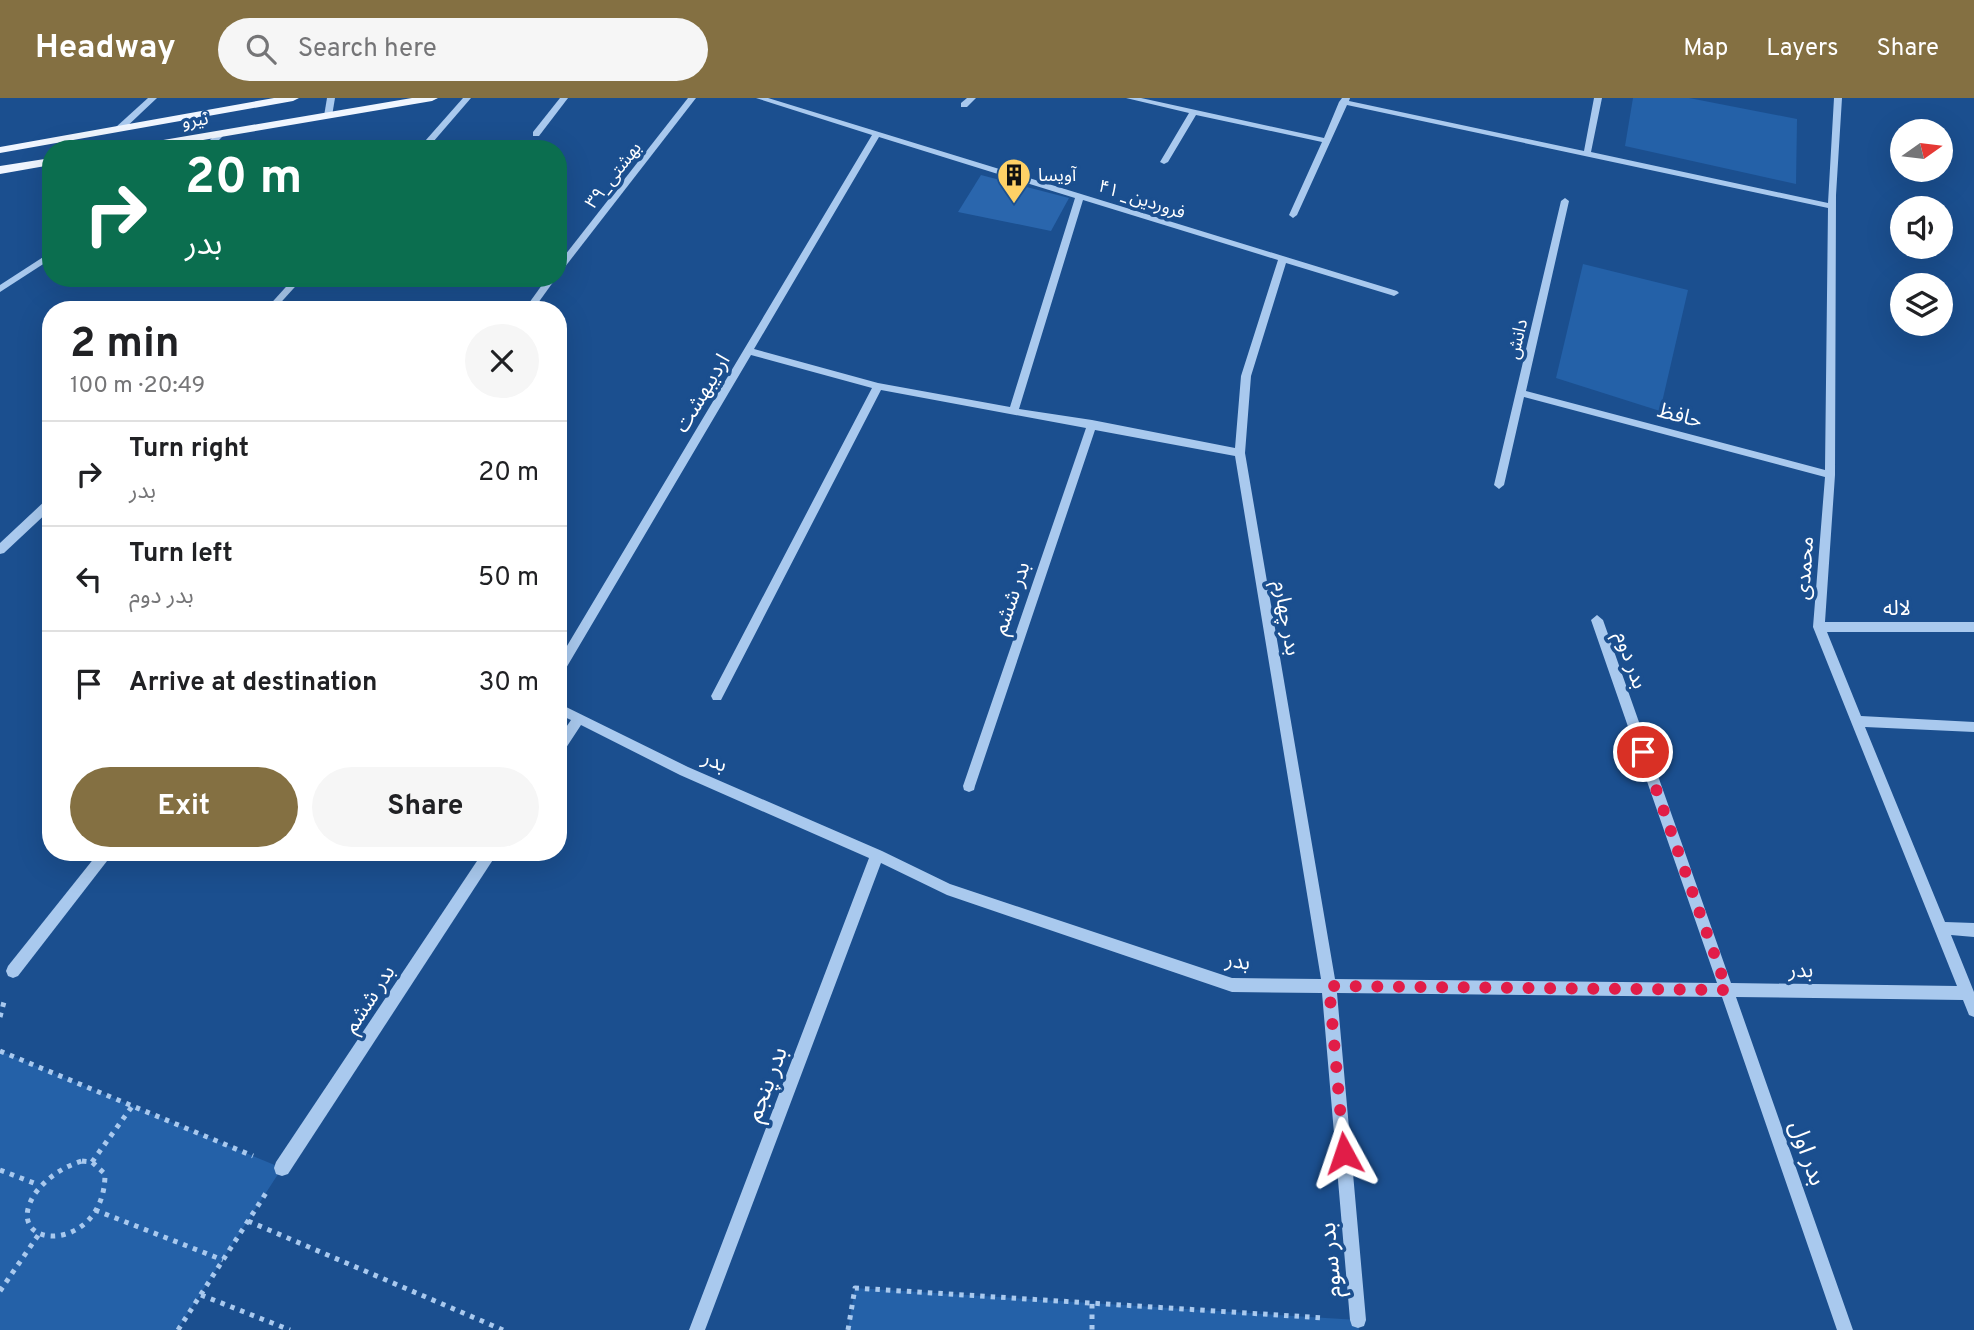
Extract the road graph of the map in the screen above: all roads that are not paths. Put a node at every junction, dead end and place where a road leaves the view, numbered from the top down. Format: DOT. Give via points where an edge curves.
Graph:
graph roads {
  1 [pos="153,98"];
  2 [pos="293,98"];
  3 [pos="331,98"];
  4 [pos="432,98"];
  5 [pos="467,98"];
  6 [pos="564,98"];
  7 [pos="692,98"];
  8 [pos="760,98"];
  9 [pos="972,98"];
  10 [pos="1130,98"];
  11 [pos="1598,98"];
  12 [pos="1838,98"];
  13 [pos="1344,100"];
  14 [pos="964,105"];
  15 [pos="1194,112"];
  16 [pos="328,116"];
  17 [pos="119,129"];
  18 [pos="222,133"];
  19 [pos="877,134"];
  20 [pos="536,135"];
  21 [pos="57,140"];
  22 [pos="181,140"];
  23 [pos="215,140"];
  24 [pos="430,140"];
  25 [pos="1326,141"];
  26 [pos="42,143"];
  27 [pos="0,150"];
  28 [pos="1587,154"];
  29 [pos="1164,162"];
  30 [pos="42,163"];
  31 [pos="0,170"];
  32 [pos="1080,195"];
  33 [pos="1565,201"];
  34 [pos="1832,206"];
  35 [pos="1293,215"];
  36 [pos="567,258"];
  37 [pos="1282,260"];
  38 [pos="42,261"];
  39 [pos="291,287"];
  40 [pos="0,289"];
  41 [pos="1394,293"];
  42 [pos="278,301"];
  43 [pos="749,351"];
  44 [pos="878,386"];
  45 [pos="1521,393"];
  46 [pos="1014,410"];
  47 [pos="1092,424"];
  48 [pos="1240,453"];
  49 [pos="1829,475"];
  50 [pos="1499,485"];
  51 [pos="42,510"];
  52 [pos="0,550"];
  53 [pos="1597,620"];
  54 [pos="1819,627"];
  55 [pos="1974,627"];
  56 [pos="567,657"];
  57 [pos="717,696"];
  58 [pos="567,713"];
  59 [pos="578,719"];
  60 [pos="1858,721"];
  61 [pos="1974,727"];
  62 [pos="567,736"];
  63 [pos="970,786"];
  64 [pos="877,855"];
  65 [pos="100,861"];
  66 [pos="485,861"];
  67 [pos="1940,928"];
  68 [pos="1974,930"];
  69 [pos="13,971"];
  70 [pos="1329,986"];
  71 [pos="1727,990"];
  72 [pos="1966,993"];
  73 [pos="1974,1010"];
  74 [pos="282,1168"];
  75 [pos="1358,1320"];
  76 [pos="697,1330"];
  77 [pos="1845,1330"];
  1 -- 17 [label="street"];
  2 -- 17 [label="main road, نیرو"];
  3 -- 16 [label="street"];
  4 -- 16 [label="main road, نیرو"];
  5 -- 24 [label="street"];
  6 -- 20 [label="street"];
  7 -- 36 [label="street, ۳۹_بهشتی"];
  8 -- 19 [label="street, ۴۱ _فروردین"];
  9 -- 14 [label="street"];
  10 -- 15 [label="street"];
  11 -- 28 [label="street"];
  12 -- 34 [label="street, محمدی"];
  13 -- 25 [label="street"];
  13 -- 28 [label="street"];
  15 -- 25 [label="street"];
  15 -- 29 [label="street"];
  16 -- 18 [label="main road, نیرو"];
  17 -- 21 [label="main road, نیرو"];
  18 -- 22 [label="main road, نیرو"];
  18 -- 23 [label="street"];
  19 -- 32 [label="street, ۴۱ _فروردین"];
  19 -- 43 [label="street, اردیبهشت"];
  25 -- 35 [label="street"];
  26 -- 27 [label="main road, نیرو"];
  28 -- 34 [label="street"];
  30 -- 31 [label="main road"];
  32 -- 37 [label="street, ۴۱ _فروردین"];
  32 -- 46 [label="street"];
  33 -- 45 [label="street, دانش"];
  34 -- 49 [label="street, محمدی"];
  37 -- 41 [label="street, ۴۱ _فروردین"];
  37 -- 48 [label="street, بدر چهارم" via="1245,376"];
  38 -- 40 [label="street"];
  39 -- 42 [label="street"];
  43 -- 44 [label="street"];
  43 -- 56 [label="street, اردیبهشت"];
  44 -- 46 [label="street"];
  44 -- 57 [label="street"];
  45 -- 49 [label="street, حافظ"];
  45 -- 50 [label="street, دانش"];
  46 -- 47 [label="street"];
  47 -- 48 [label="street"];
  47 -- 63 [label="street, بدر ششم"];
  48 -- 70 [label="street, بدر چهارم"];
  49 -- 54 [label="street, محمدی"];
  51 -- 52 [label="street"];
  53 -- 71 [label="street, بدر دوم"];
  54 -- 55 [label="street, لاله"];
  54 -- 60 [label="street, محمدی"];
  58 -- 59 [label="street, بدر"];
  59 -- 62 [label="street"];
  59 -- 64 [label="street, بدر"];
  60 -- 61 [label="street"];
  60 -- 67 [label="street, محمدی"];
  64 -- 70 [label="street, بدر" via="947,890 1232,985"];
  64 -- 76 [label="street, بدر پنجم"];
  65 -- 69 [label="street"];
  66 -- 74 [label="street, بدر ششم"];
  67 -- 68 [label="street"];
  67 -- 72 [label="street, محمدی"];
  70 -- 71 [label="street, بدر"];
  70 -- 75 [label="street, بدر سوم"];
  71 -- 72 [label="street, بدر"];
  71 -- 77 [label="street, بدر اول"];
  72 -- 73 [label="street, محمدی"];
}
